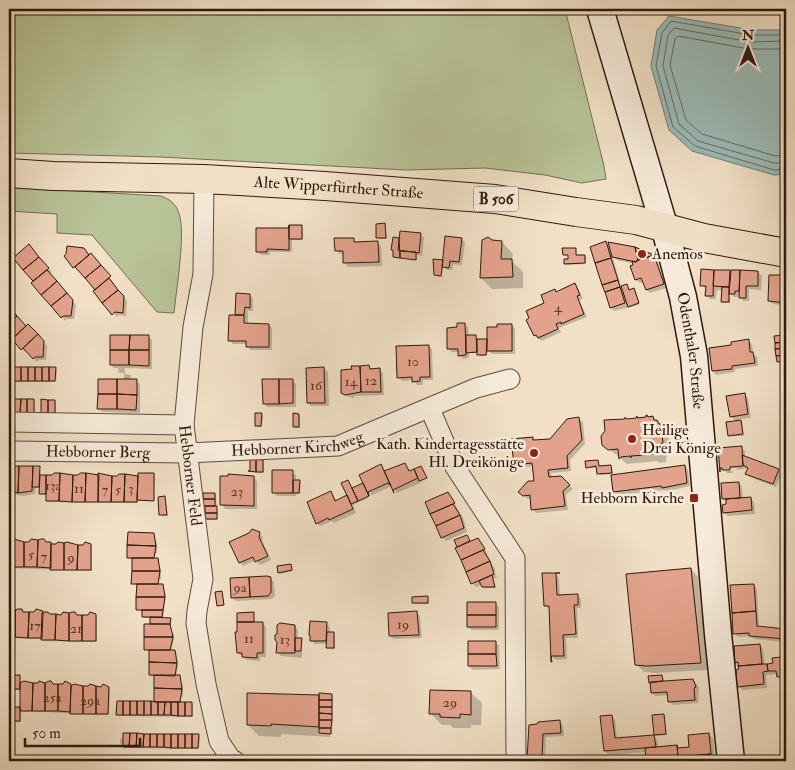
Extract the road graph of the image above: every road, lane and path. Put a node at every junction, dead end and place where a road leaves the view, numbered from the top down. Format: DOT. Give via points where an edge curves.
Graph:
graph roads {
  1 [pos="600,9"];
  2 [pos="9,174"];
  3 [pos="204,179"];
  4 [pos="665,229"];
  5 [pos="786,253"];
  6 [pos="510,379"];
  7 [pos="430,409"];
  8 [pos="9,422"];
  9 [pos="184,425"];
  10 [pos="9,451"];
  11 [pos="188,453"];
  12 [pos="235,761"];
  13 [pos="516,761"];
  14 [pos="731,761"];
  1 -- 4 [label="main road, Odenthaler Straße"];
  2 -- 3 [label="main road, Alte Wipperfürther Straße / B 506"];
  3 -- 4 [label="main road, Alte Wipperfürther Straße / B 506" via="495,199 636,220"];
  3 -- 9 [label="street, Hebborner Feld" via="203,274 193,327"];
  4 -- 5 [label="main road, B 506"];
  4 -- 14 [label="main road, Odenthaler Straße" via="694,356"];
  6 -- 7 [label="street, Hebborner Kirchweg" via="476,388"];
  7 -- 11 [label="street, Hebborner Kirchweg" via="338,446"];
  7 -- 13 [label="street" via="455,467 516,558"];
  8 -- 9 [label="street, Hebborner Berg"];
  9 -- 11 [label="street, Hebborner Feld"];
  10 -- 11 [label="street, Hebborner Berg"];
  11 -- 12 [label="street, Hebborner Feld" via="203,579 196,623 219,741"];
}
